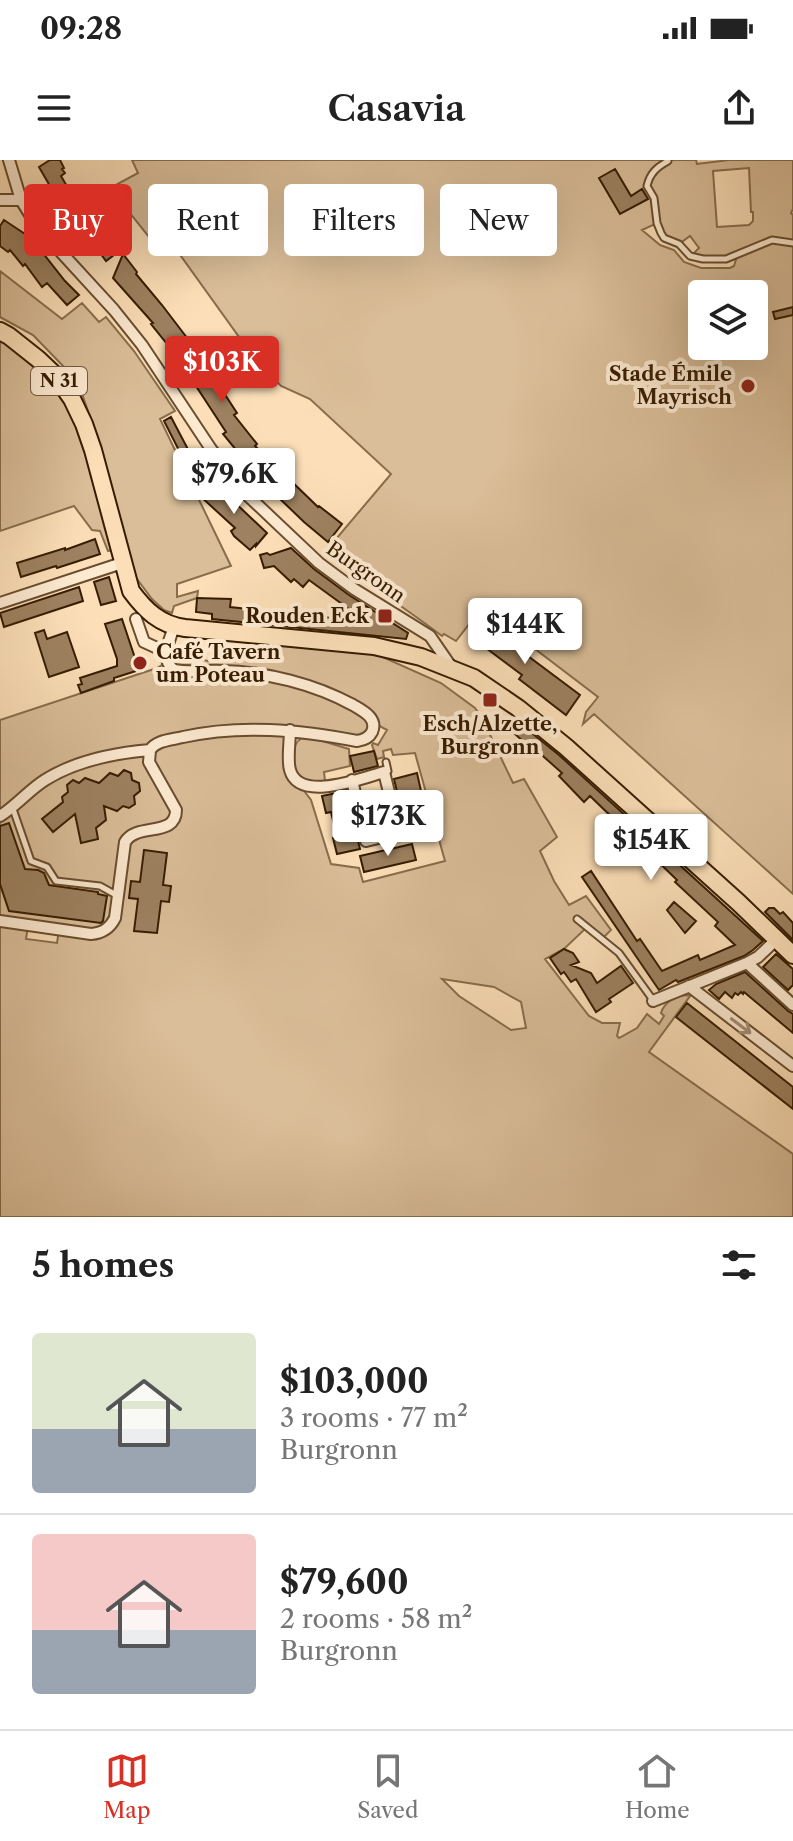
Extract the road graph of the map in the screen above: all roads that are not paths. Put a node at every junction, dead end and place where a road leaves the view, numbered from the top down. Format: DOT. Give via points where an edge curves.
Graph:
graph roads {
  1 [pos="9,160"];
  2 [pos="668,161"];
  3 [pos="0,200"];
  4 [pos="21,200"];
  5 [pos="793,243"];
  6 [pos="0,331"];
  7 [pos="122,563"];
  8 [pos="0,603"];
  9 [pos="136,619"];
  10 [pos="174,626"];
  11 [pos="420,630"];
  12 [pos="166,652"];
  13 [pos="429,653"];
  14 [pos="290,730"];
  15 [pos="150,750"];
  16 [pos="352,780"];
  17 [pos="13,808"];
  18 [pos="0,816"];
  19 [pos="118,896"];
  20 [pos="577,919"];
  21 [pos="0,921"];
  22 [pos="777,939"];
  23 [pos="793,955"];
  24 [pos="747,963"];
  25 [pos="689,986"];
  26 [pos="653,1001"];
  27 [pos="793,1005"];
  28 [pos="793,1066"];
  1 -- 4 [label="street, Burgronn"];
  2 -- 5 [label="lane" via="655,169 647,186 664,238 690,256 726,259 772,240"];
  3 -- 4 [label="street"];
  4 -- 11 [label="street, Burgronn" via="37,226 142,345 244,492 319,563"];
  6 -- 7 [label="main road, N 31" via="56,376 72,399 93,450"];
  7 -- 8 [label="street"];
  7 -- 10 [label="main road, N 31" via="142,606"];
  9 -- 12 [label="street" via="144,642"];
  10 -- 12 [label="street"];
  10 -- 13 [label="main road, N 31"];
  11 -- 13 [label="street"];
  11 -- 13 [label="street, Burgronn" via="430,636"];
  12 -- 14 [label="street" via="174,670 237,672 297,682 366,712 373,722 370,736 357,741"];
  13 -- 22 [label="main road, N 31" via="518,708 566,747"];
  14 -- 15 [label="street" via="194,734 158,742"];
  14 -- 16 [label="street" via="290,770 296,780 320,788"];
  15 -- 17 [label="street" via="63,770"];
  15 -- 19 [label="street" via="149,762 176,816 169,826 128,836"];
  16 -- 16 [label="street" via="385,767 399,833 366,841"];
  17 -- 18 [label="street"];
  17 -- 19 [label="lane" via="31,861 47,867 56,881 100,886"];
  19 -- 21 [label="street" via="112,924 97,933"];
  20 -- 26 [label="lane" via="619,953"];
  22 -- 23 [label="main road, N 31"];
  22 -- 24 [label="street"];
  24 -- 25 [label="street"];
  24 -- 27 [label="street"];
  25 -- 26 [label="street"];
  25 -- 28 [label="street, one-way"];
}
